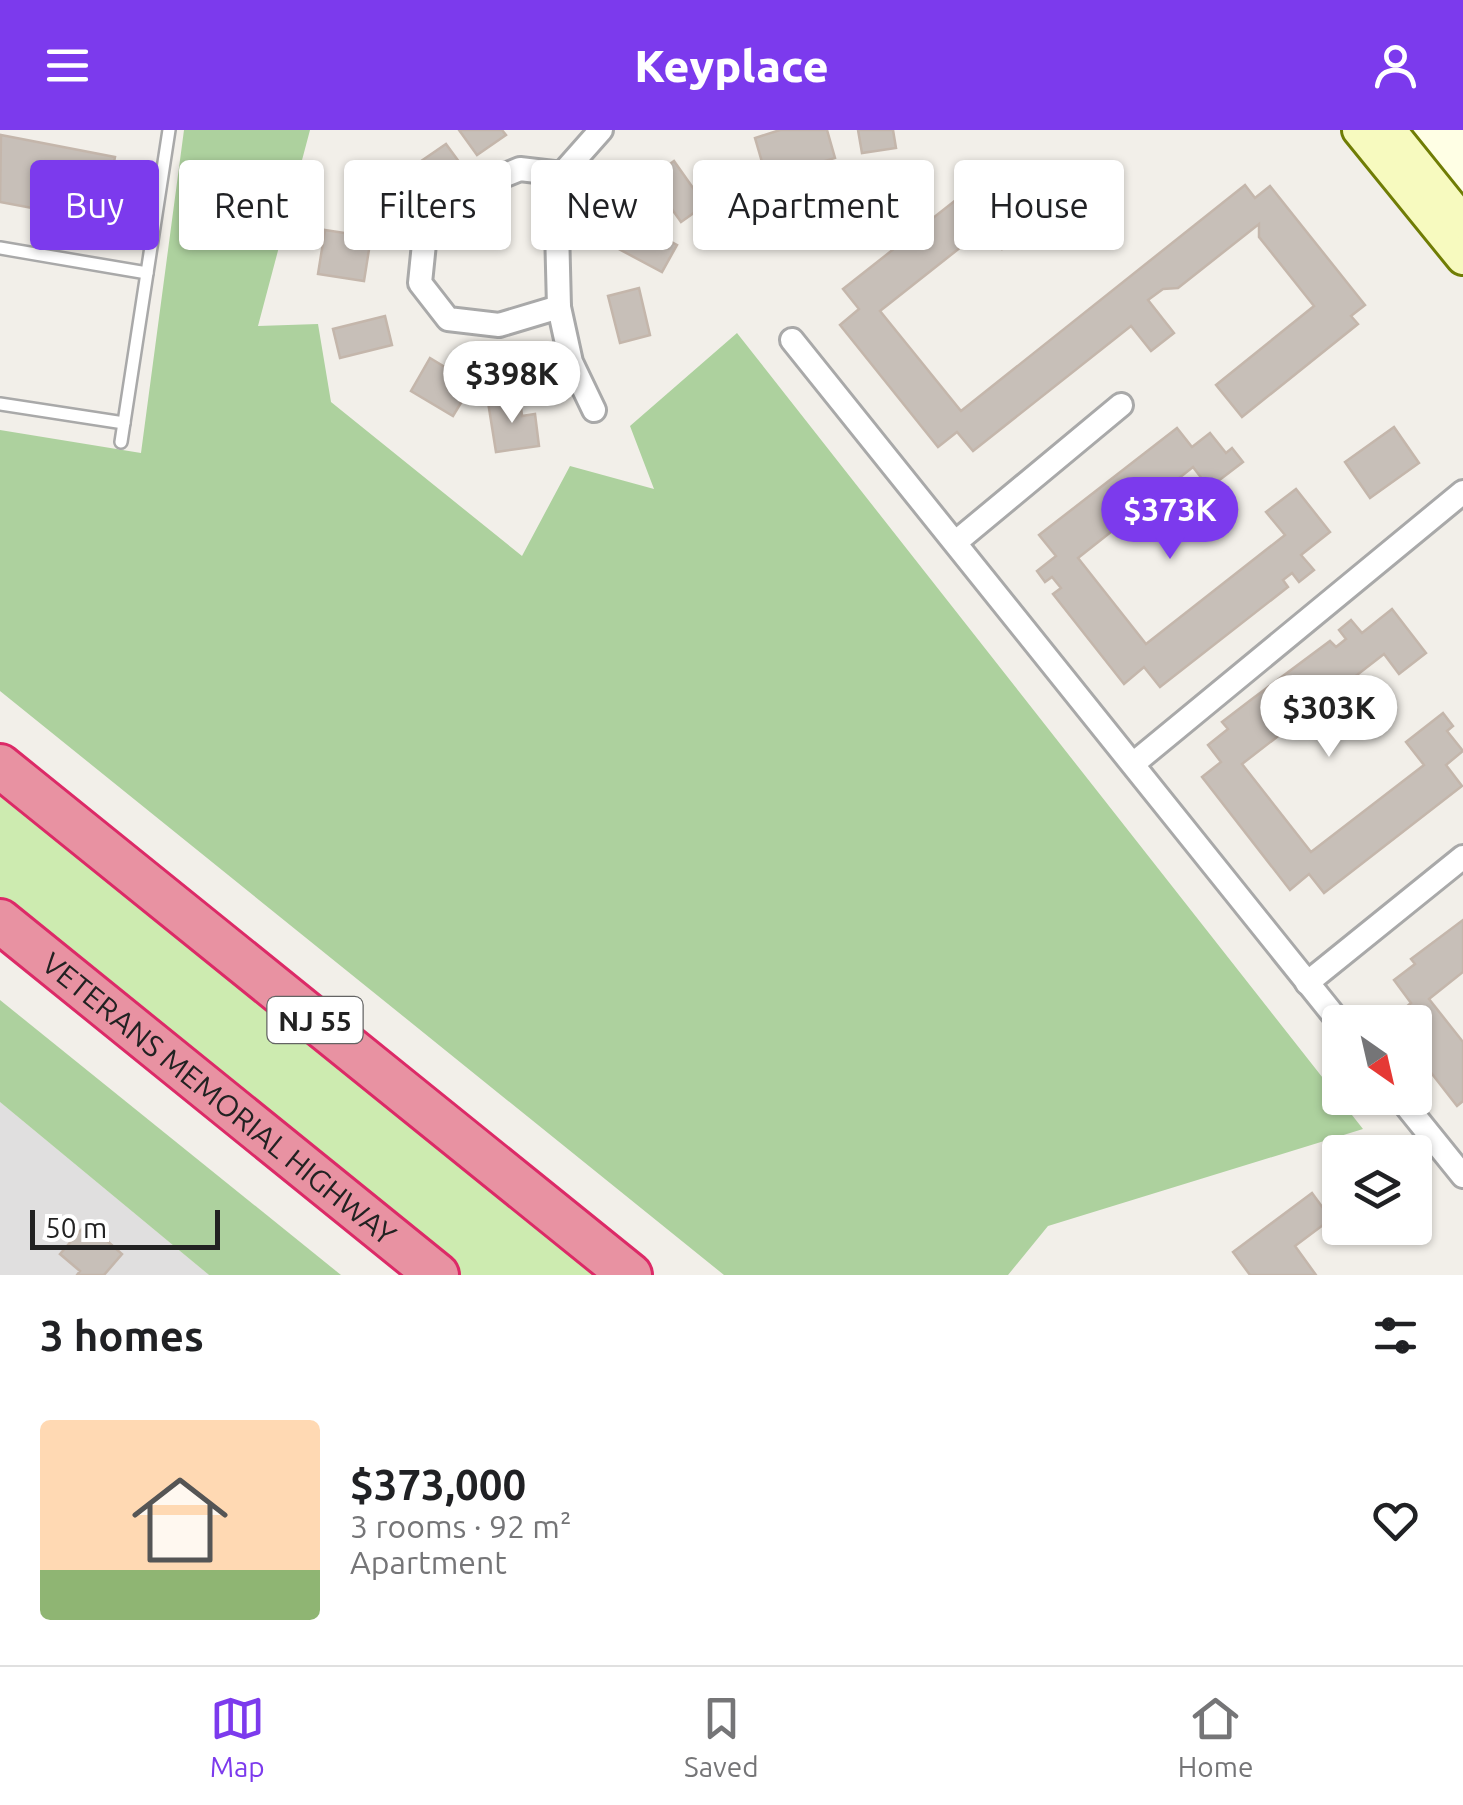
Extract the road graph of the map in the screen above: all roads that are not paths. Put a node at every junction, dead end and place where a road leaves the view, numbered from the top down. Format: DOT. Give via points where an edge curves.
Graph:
graph roads {
  1 [pos="168,130"];
  2 [pos="601,130"];
  3 [pos="1359,130"];
  4 [pos="1389,130"];
  5 [pos="574,160"];
  6 [pos="531,170"];
  7 [pos="1463,222"];
  8 [pos="0,248"];
  9 [pos="557,250"];
  10 [pos="1463,258"];
  11 [pos="147,273"];
  12 [pos="559,307"];
  13 [pos="792,340"];
  14 [pos="0,404"];
  15 [pos="1120,404"];
  16 [pos="594,410"];
  17 [pos="124,423"];
  18 [pos="122,442"];
  19 [pos="1463,492"];
  20 [pos="956,542"];
  21 [pos="1132,764"];
  22 [pos="0,766"];
  23 [pos="1463,856"];
  24 [pos="0,922"];
  25 [pos="1307,982"];
  26 [pos="1326,1005"];
  27 [pos="1414,1115"];
  28 [pos="1463,1176"];
  29 [pos="437,1275"];
  30 [pos="630,1275"];
  1 -- 11 [label="lane"];
  2 -- 5 [label="street"];
  3 -- 10 [label="main road"];
  4 -- 7 [label="main road"];
  6 -- 12 [label="street" via="460,193 425,234 420,283 448,319 500,326"];
  8 -- 11 [label="lane"];
  9 -- 12 [label="street"];
  11 -- 17 [label="lane"];
  12 -- 16 [label="street" via="570,362"];
  13 -- 20 [label="street"];
  14 -- 17 [label="lane"];
  15 -- 20 [label="street"];
  17 -- 18 [label="lane"];
  19 -- 21 [label="street"];
  20 -- 21 [label="street"];
  21 -- 25 [label="street"];
  22 -- 30 [label="highway, NJ 55"];
  23 -- 25 [label="street"];
  24 -- 29 [label="highway, VETERANS MEMORIAL HIGHWAY"];
  25 -- 26 [label="street"];
  27 -- 28 [label="street"];
}
